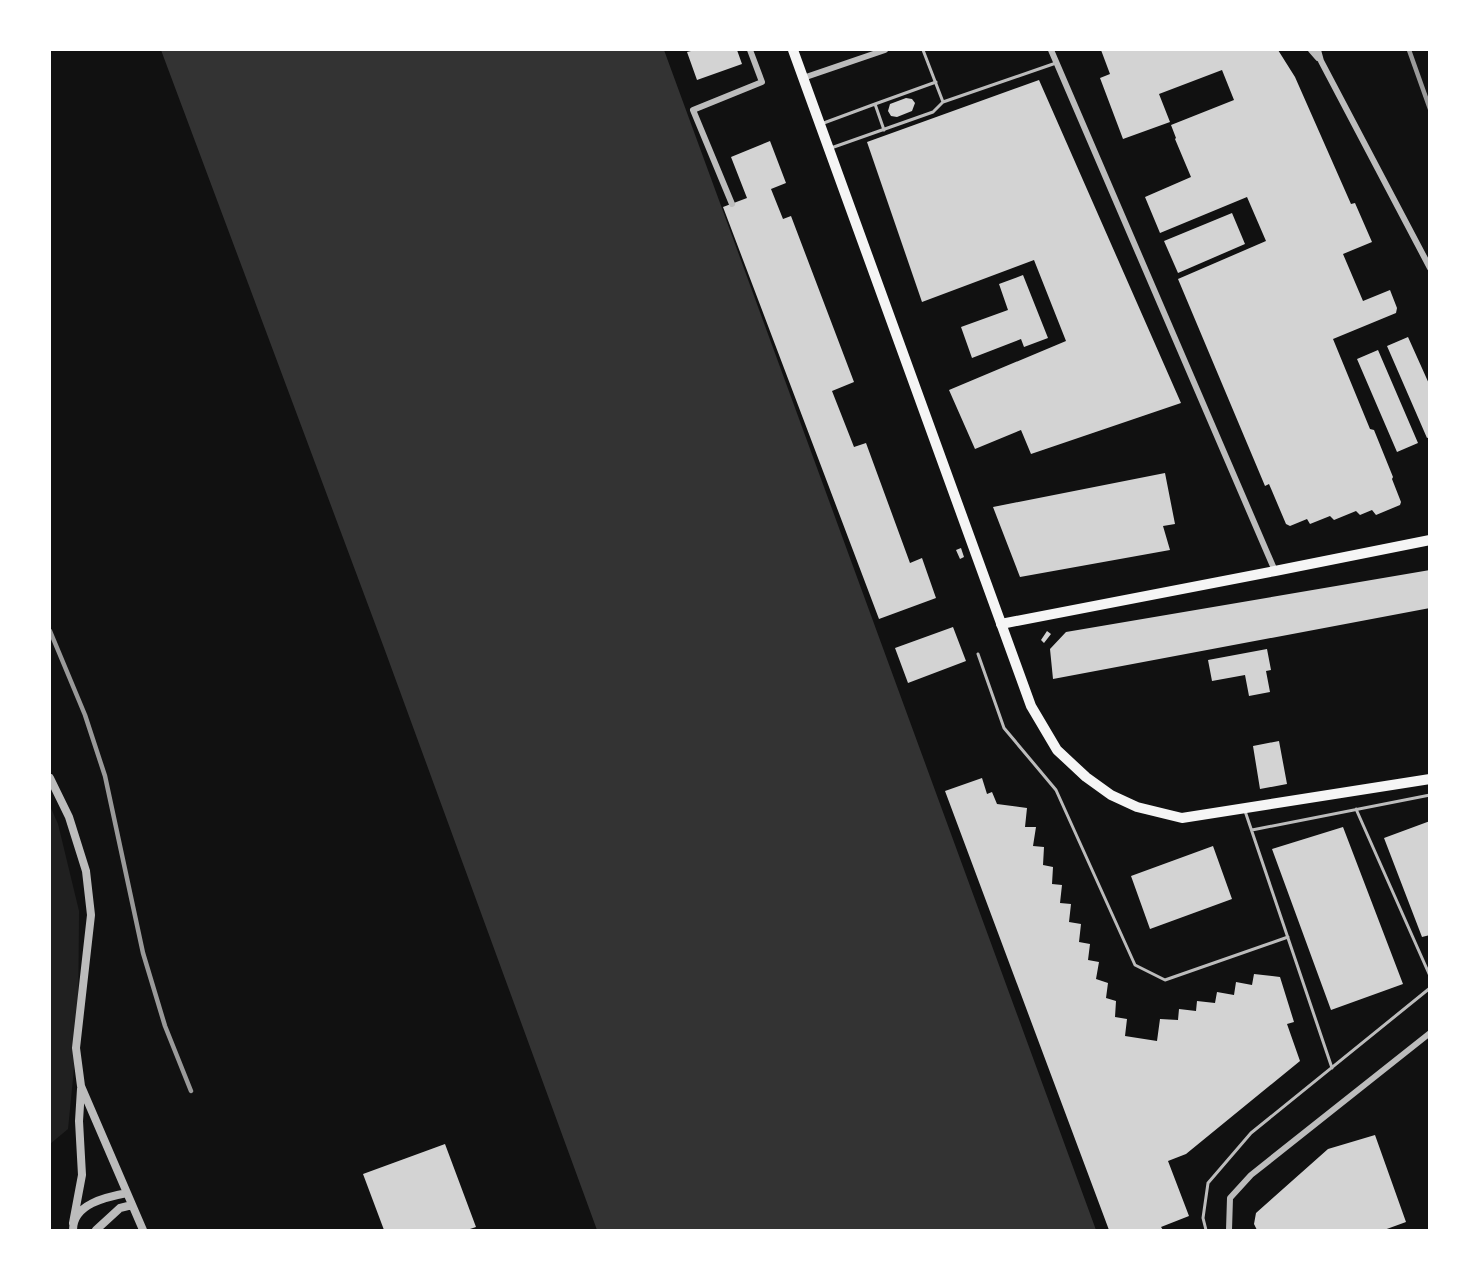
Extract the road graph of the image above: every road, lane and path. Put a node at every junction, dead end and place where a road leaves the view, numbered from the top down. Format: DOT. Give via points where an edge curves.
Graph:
graph roads {
  1 [pos="750,50"];
  2 [pos="793,50"];
  3 [pos="885,50"];
  4 [pos="923,50"];
  5 [pos="1051,50"];
  6 [pos="1311,50"];
  7 [pos="1318,50"];
  8 [pos="1321,61"];
  9 [pos="1057,63"];
  10 [pos="803,78"];
  11 [pos="936,82"];
  12 [pos="943,102"];
  13 [pos="875,104"];
  14 [pos="820,124"];
  15 [pos="884,130"];
  16 [pos="829,149"];
  17 [pos="732,204"];
  18 [pos="1430,268"];
  19 [pos="1430,540"];
  20 [pos="1275,572"];
  21 [pos="1001,624"];
  22 [pos="978,654"];
  23 [pos="50,778"];
  24 [pos="1430,779"];
  25 [pos="1430,795"];
  26 [pos="1245,809"];
  27 [pos="1356,809"];
  28 [pos="1252,830"];
  29 [pos="1288,937"];
  30 [pos="1430,976"];
  31 [pos="1430,988"];
  32 [pos="1430,1032"];
  33 [pos="1332,1068"];
  34 [pos="81,1086"];
  35 [pos="127,1193"];
  36 [pos="132,1205"];
  37 [pos="73,1227"];
  38 [pos="96,1230"];
  39 [pos="143,1230"];
  40 [pos="1206,1230"];
  41 [pos="1229,1230"];
  1 -- 17 [label="street" via="762,82 693,110"];
  2 -- 10 [label="main road"];
  3 -- 10 [label="street"];
  4 -- 11 [label="lane"];
  5 -- 9 [label="street"];
  6 -- 8 [label="street"];
  7 -- 8 [label="street"];
  8 -- 18 [label="street"];
  9 -- 12 [label="lane"];
  9 -- 20 [label="street"];
  10 -- 14 [label="main road"];
  11 -- 12 [label="lane"];
  11 -- 13 [label="lane"];
  12 -- 15 [label="lane" via="933,112"];
  13 -- 14 [label="lane"];
  13 -- 15 [label="lane"];
  14 -- 16 [label="main road"];
  15 -- 16 [label="lane"];
  16 -- 21 [label="main road"];
  19 -- 20 [label="main road"];
  20 -- 21 [label="main road"];
  21 -- 26 [label="main road" via="1031,706 1057,750 1086,777 1137,807 1182,818"];
  22 -- 29 [label="lane" via="1004,728 1056,790 1135,965 1165,980"];
  23 -- 34 [label="street" via="69,817 86,871 91,915 76,1048"];
  24 -- 26 [label="main road"];
  25 -- 27 [label="lane"];
  26 -- 28 [label="lane"];
  27 -- 28 [label="lane"];
  27 -- 30 [label="lane"];
  28 -- 29 [label="lane"];
  29 -- 33 [label="lane"];
  31 -- 33 [label="lane"];
  32 -- 41 [label="street" via="1251,1175 1230,1198"];
  33 -- 40 [label="lane" via="1251,1133 1208,1183 1203,1218"];
  34 -- 35 [label="street"];
  34 -- 37 [label="street" via="82,1175"];
  35 -- 36 [label="street"];
  35 -- 37 [label="street" via="88,1204"];
  36 -- 38 [label="street" via="120,1208"];
  36 -- 39 [label="street"];
}
